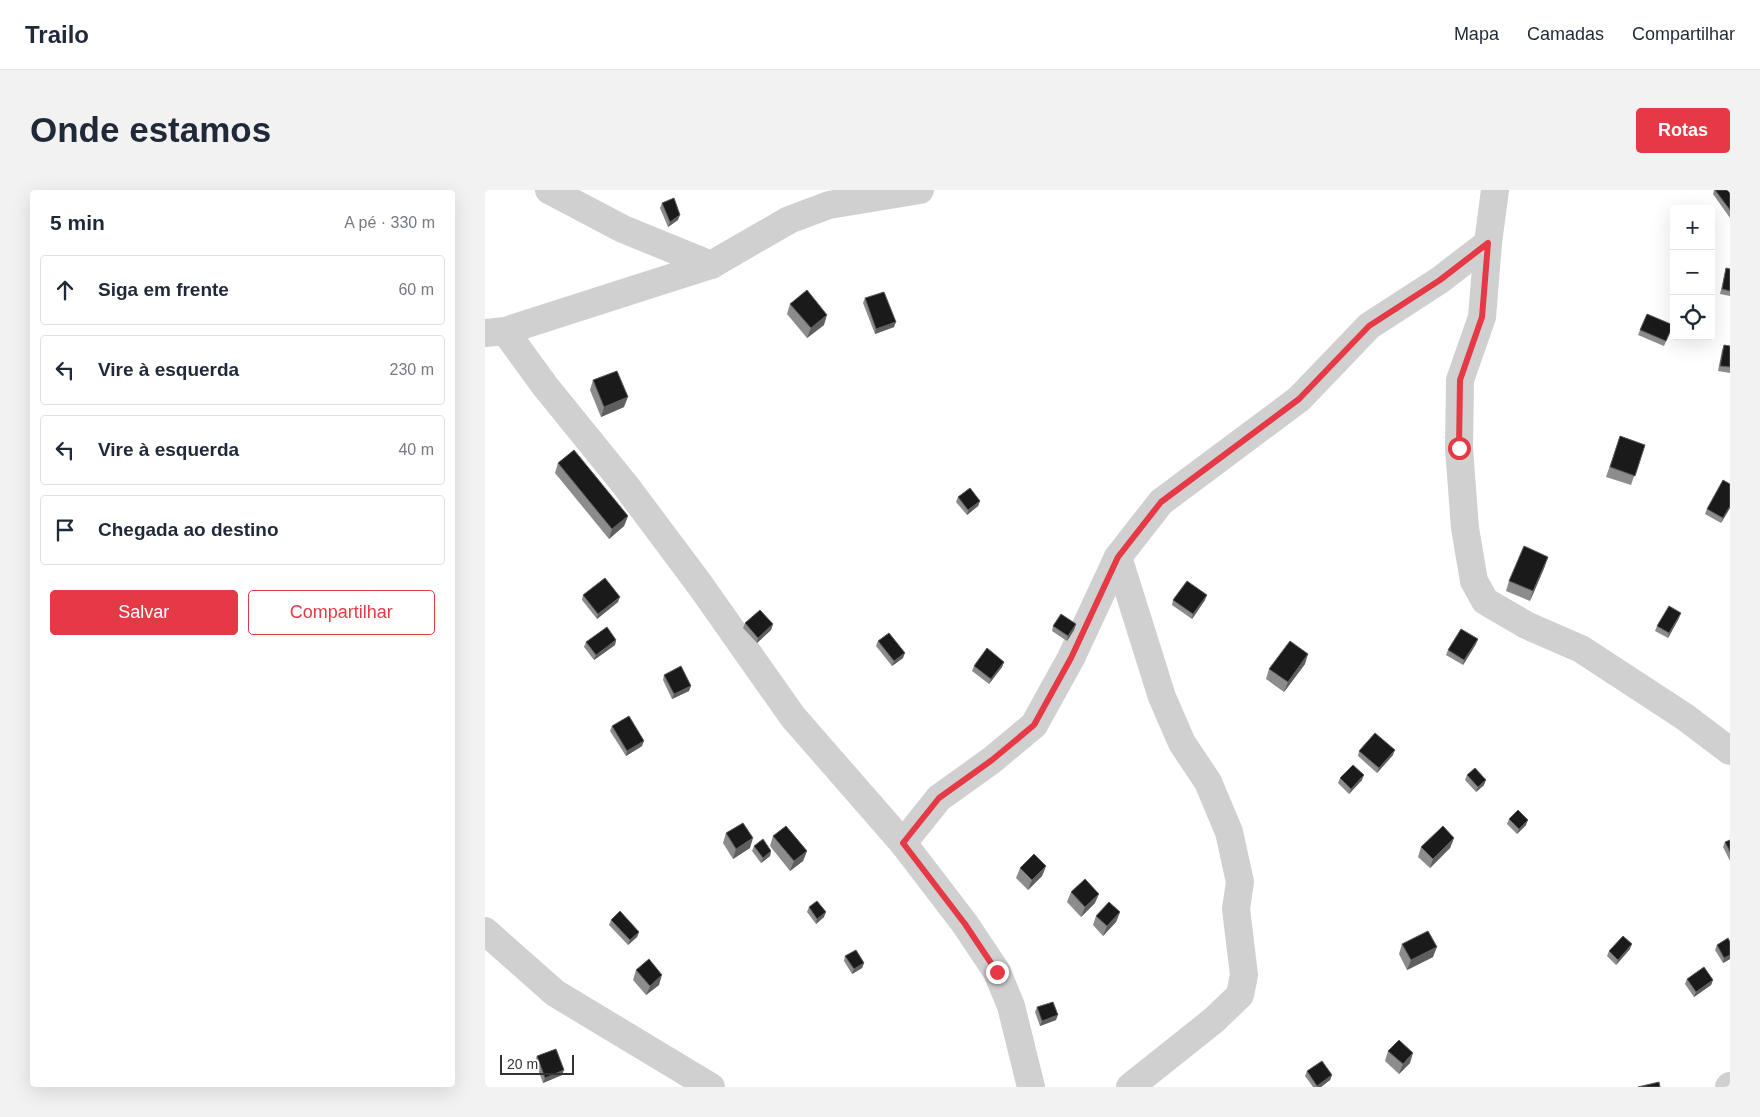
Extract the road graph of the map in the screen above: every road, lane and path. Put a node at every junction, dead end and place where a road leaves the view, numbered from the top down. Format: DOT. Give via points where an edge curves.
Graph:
graph roads {
  1 [pos="549,190"];
  2 [pos="920,190"];
  3 [pos="1495,190"];
  4 [pos="1488,243"];
  5 [pos="711,265"];
  6 [pos="495,332"];
  7 [pos="1118,557"];
  8 [pos="1730,751"];
  9 [pos="903,843"];
  10 [pos="485,931"];
  11 [pos="711,1087"];
  12 [pos="1031,1087"];
  13 [pos="1130,1087"];
  1 -- 5 [label="street" via="623,229"];
  2 -- 5 [label="street" via="829,205 789,220"];
  3 -- 4 [label="street"];
  4 -- 7 [label="street" via="1440,280 1369,326 1299,399 1161,502"];
  4 -- 8 [label="street" via="1482,317 1460,380 1465,528 1474,581 1485,601 1525,625 1581,649 1685,717"];
  5 -- 6 [label="street"];
  6 -- 9 [label="street" via="545,386 626,486 793,717"];
  7 -- 9 [label="street" via="1071,658 1034,725 939,798"];
  7 -- 13 [label="street" via="1162,698 1182,743 1208,782 1229,832 1240,882 1237,909 1244,976 1240,995"];
  9 -- 12 [label="street" via="997,972 1011,1006"];
  10 -- 11 [label="street" via="555,993"];
}
